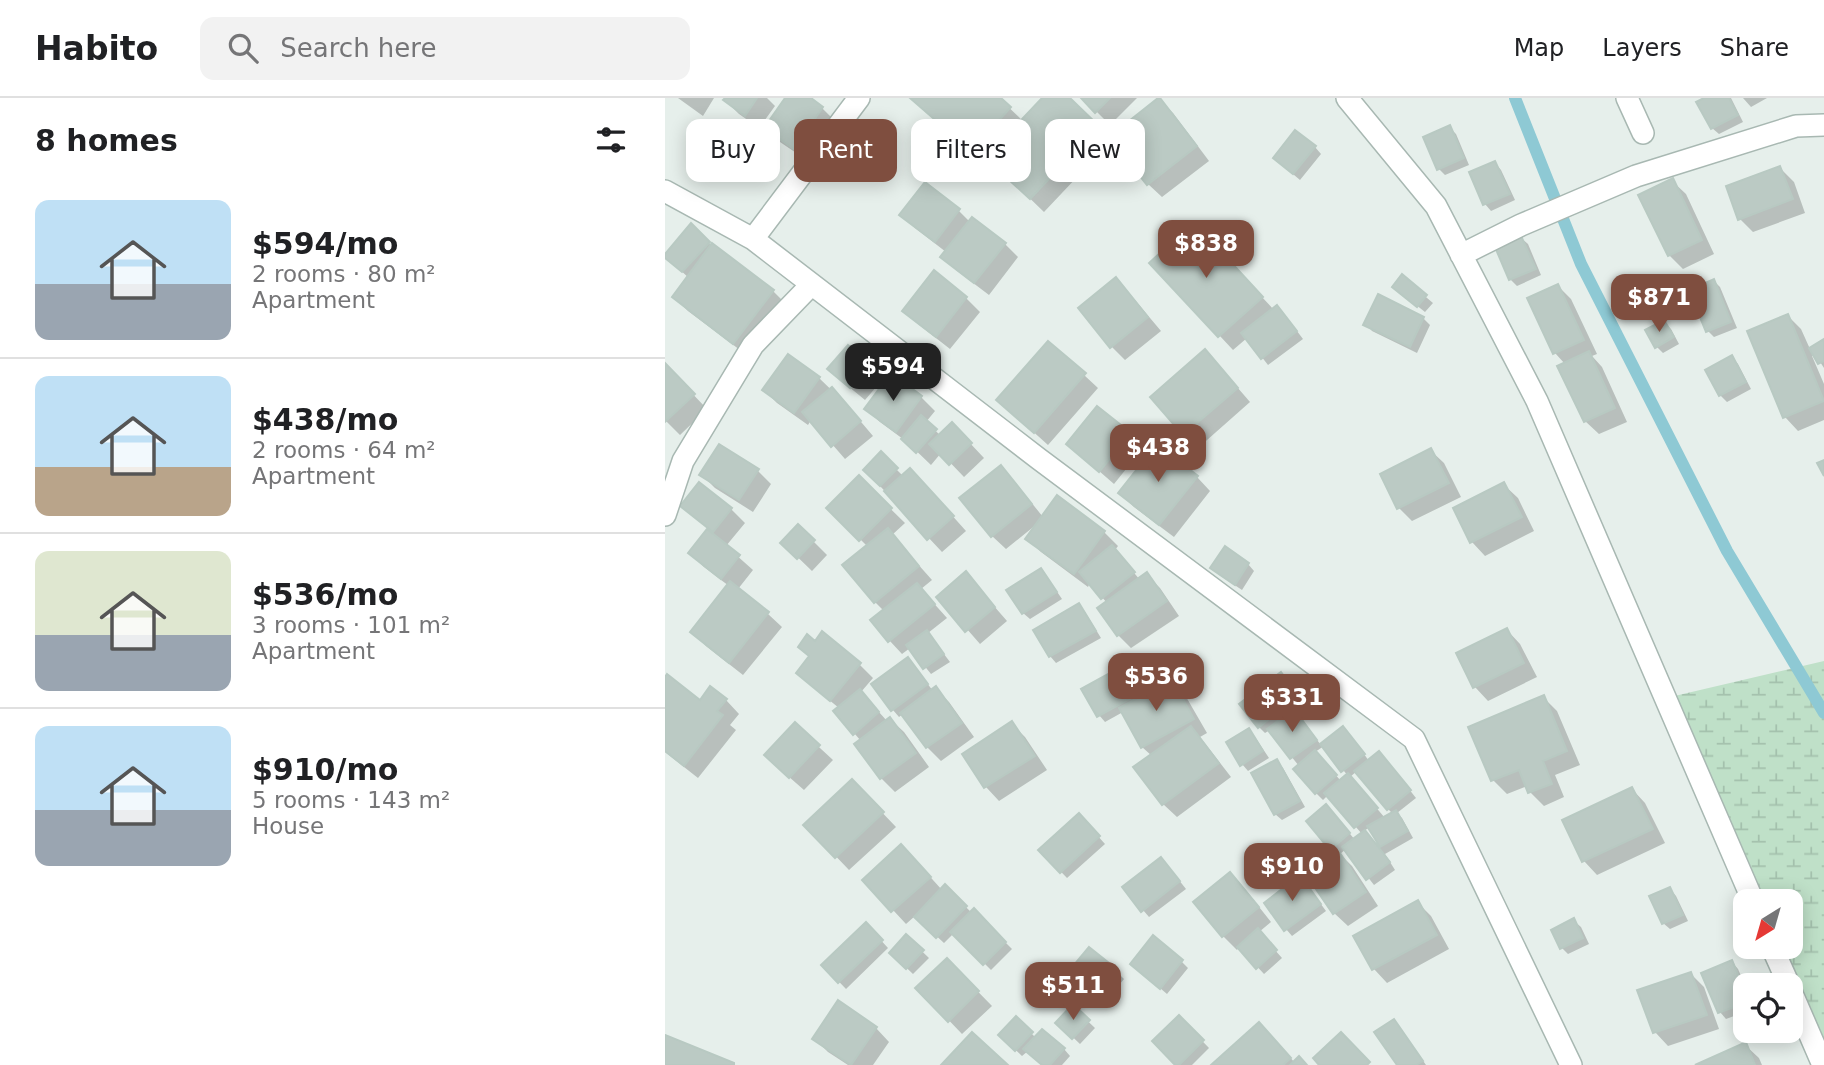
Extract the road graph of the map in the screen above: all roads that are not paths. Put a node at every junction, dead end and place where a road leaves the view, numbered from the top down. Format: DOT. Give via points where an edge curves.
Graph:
graph roads {
  1 [pos="859,98"];
  2 [pos="1347,98"];
  3 [pos="1627,98"];
  4 [pos="1824,125"];
  5 [pos="1643,133"];
  6 [pos="665,191"];
  7 [pos="753,239"];
  8 [pos="1461,255"];
  9 [pos="811,285"];
  10 [pos="665,515"];
  11 [pos="1748,889"];
  12 [pos="1803,1018"];
  13 [pos="1571,1065"];
  14 [pos="1823,1065"];
  1 -- 7 [label="street"];
  2 -- 8 [label="street" via="1436,206"];
  3 -- 5 [label="street"];
  4 -- 8 [label="street" via="1796,126 1636,176"];
  6 -- 7 [label="street"];
  7 -- 9 [label="street"];
  8 -- 11 [label="street" via="1537,401"];
  9 -- 10 [label="street" via="754,345 683,461"];
  9 -- 13 [label="street" via="1413,739"];
  12 -- 14 [label="street"];
}
